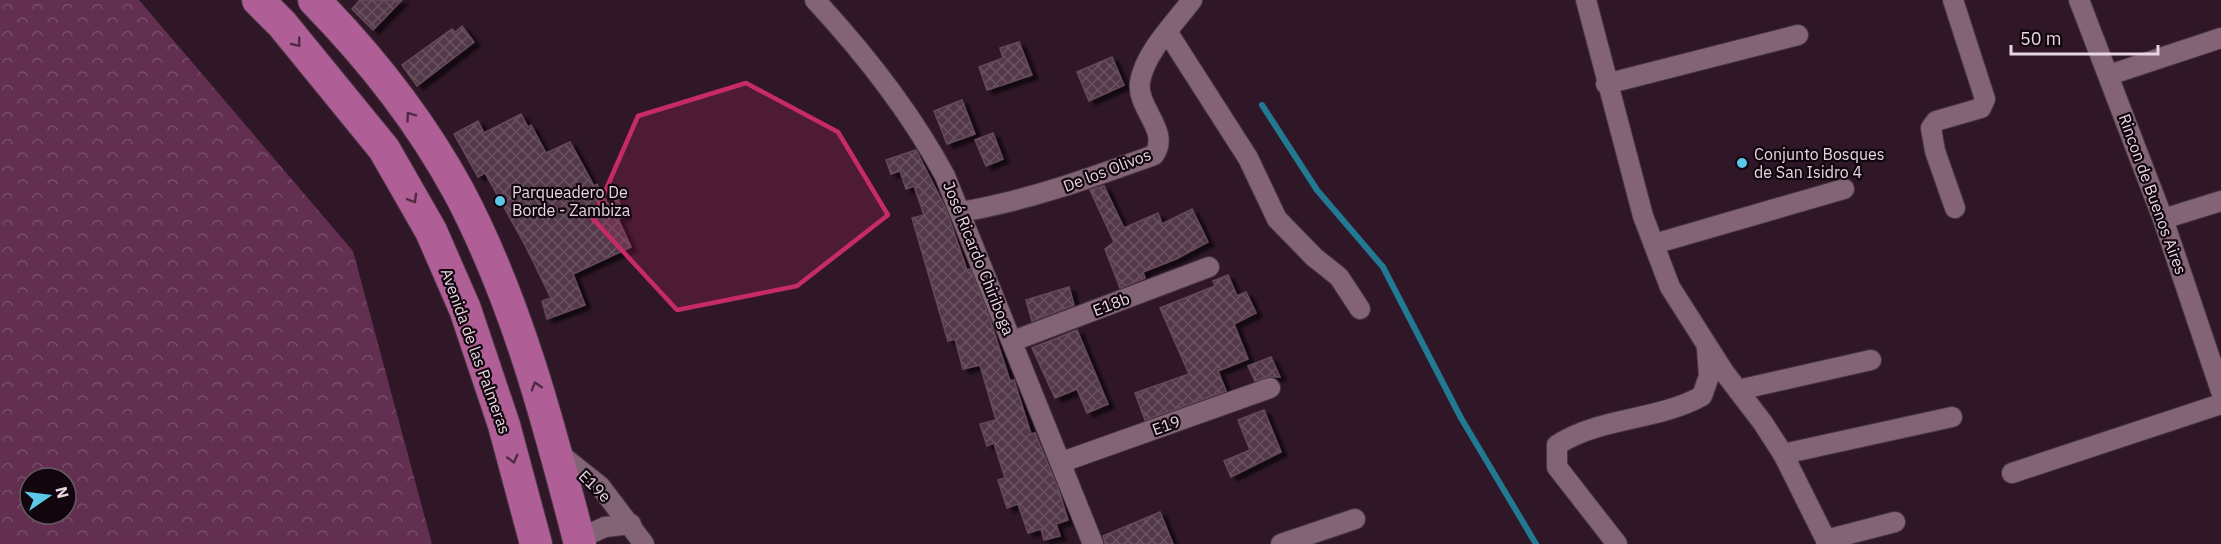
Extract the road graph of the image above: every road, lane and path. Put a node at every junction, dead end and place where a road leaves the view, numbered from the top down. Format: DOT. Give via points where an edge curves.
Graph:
graph roads {
  1 [pos="258,0"];
  2 [pos="314,0"];
  3 [pos="815,0"];
  4 [pos="1192,0"];
  5 [pos="1586,0"];
  6 [pos="1953,0"];
  7 [pos="2079,0"];
  8 [pos="1168,33"];
  9 [pos="1798,35"];
  10 [pos="2221,38"];
  11 [pos="2109,75"];
  12 [pos="1606,84"];
  13 [pos="1844,189"];
  14 [pos="2221,201"];
  15 [pos="1955,208"];
  16 [pos="960,212"];
  17 [pos="2163,219"];
  18 [pos="1654,244"];
  19 [pos="1209,267"];
  20 [pos="1360,309"];
  21 [pos="1013,341"];
  22 [pos="1706,343"];
  23 [pos="1871,360"];
  24 [pos="1269,388"];
  25 [pos="1738,390"];
  26 [pos="2221,391"];
  27 [pos="2221,404"];
  28 [pos="1952,417"];
  29 [pos="556,451"];
  30 [pos="1783,454"];
  31 [pos="1062,462"];
  32 [pos="2012,473"];
  33 [pos="1355,519"];
  34 [pos="1895,522"];
  35 [pos="631,524"];
  36 [pos="1324,538"];
  37 [pos="579,542"];
  38 [pos="1827,542"];
  39 [pos="536,544"];
  40 [pos="644,544"];
  41 [pos="1093,544"];
  42 [pos="1281,544"];
  43 [pos="1617,544"];
  1 -- 39 [label="main road, Avenida de las Palmeras, one-way" via="384,149 431,231 465,309 500,414"];
  29 -- 2 [label="main road, one-way" via="527,354 493,265 458,192 413,118"];
  3 -- 16 [label="street, José Ricardo Chiriboga" via="923,134"];
  4 -- 8 [label="street, De los Olivos"];
  5 -- 12 [label="street"];
  6 -- 15 [label="street" via="1984,99 1981,108 1936,121 1931,128"];
  7 -- 11 [label="street, Rincon de Buenos Aires"];
  8 -- 16 [label="street, De los Olivos" via="1140,80 1140,91 1159,136 1160,147 1154,155 1065,187"];
  8 -- 20 [label="street" via="1248,158 1277,219 1339,277"];
  9 -- 12 [label="street"];
  10 -- 11 [label="street"];
  11 -- 17 [label="street, Rincon de Buenos Aires"];
  12 -- 18 [label="street"];
  13 -- 18 [label="street"];
  14 -- 17 [label="street"];
  16 -- 21 [label="street, José Ricardo Chiriboga"];
  17 -- 26 [label="street, Rincon de Buenos Aires"];
  18 -- 22 [label="street" via="1670,287"];
  19 -- 21 [label="street, E18b"];
  21 -- 31 [label="street, José Ricardo Chiriboga"];
  22 -- 25 [label="street"];
  22 -- 43 [label="street" via="1709,376 1702,396 1684,406 1574,434 1557,446 1557,467"];
  23 -- 25 [label="street"];
  24 -- 31 [label="street, E19"];
  25 -- 30 [label="street"];
  27 -- 32 [label="street"];
  28 -- 30 [label="street"];
  29 -- 35 [label="street, E19e" via="595,481"];
  29 -- 37 [label="main road"];
  30 -- 38 [label="street"];
  31 -- 41 [label="street, José Ricardo Chiriboga"];
  33 -- 36 [label="street"];
  34 -- 38 [label="street"];
  35 -- 37 [label="street, E19e" via="605,527"];
  35 -- 40 [label="street, E19e"];
  36 -- 42 [label="street"];
}
